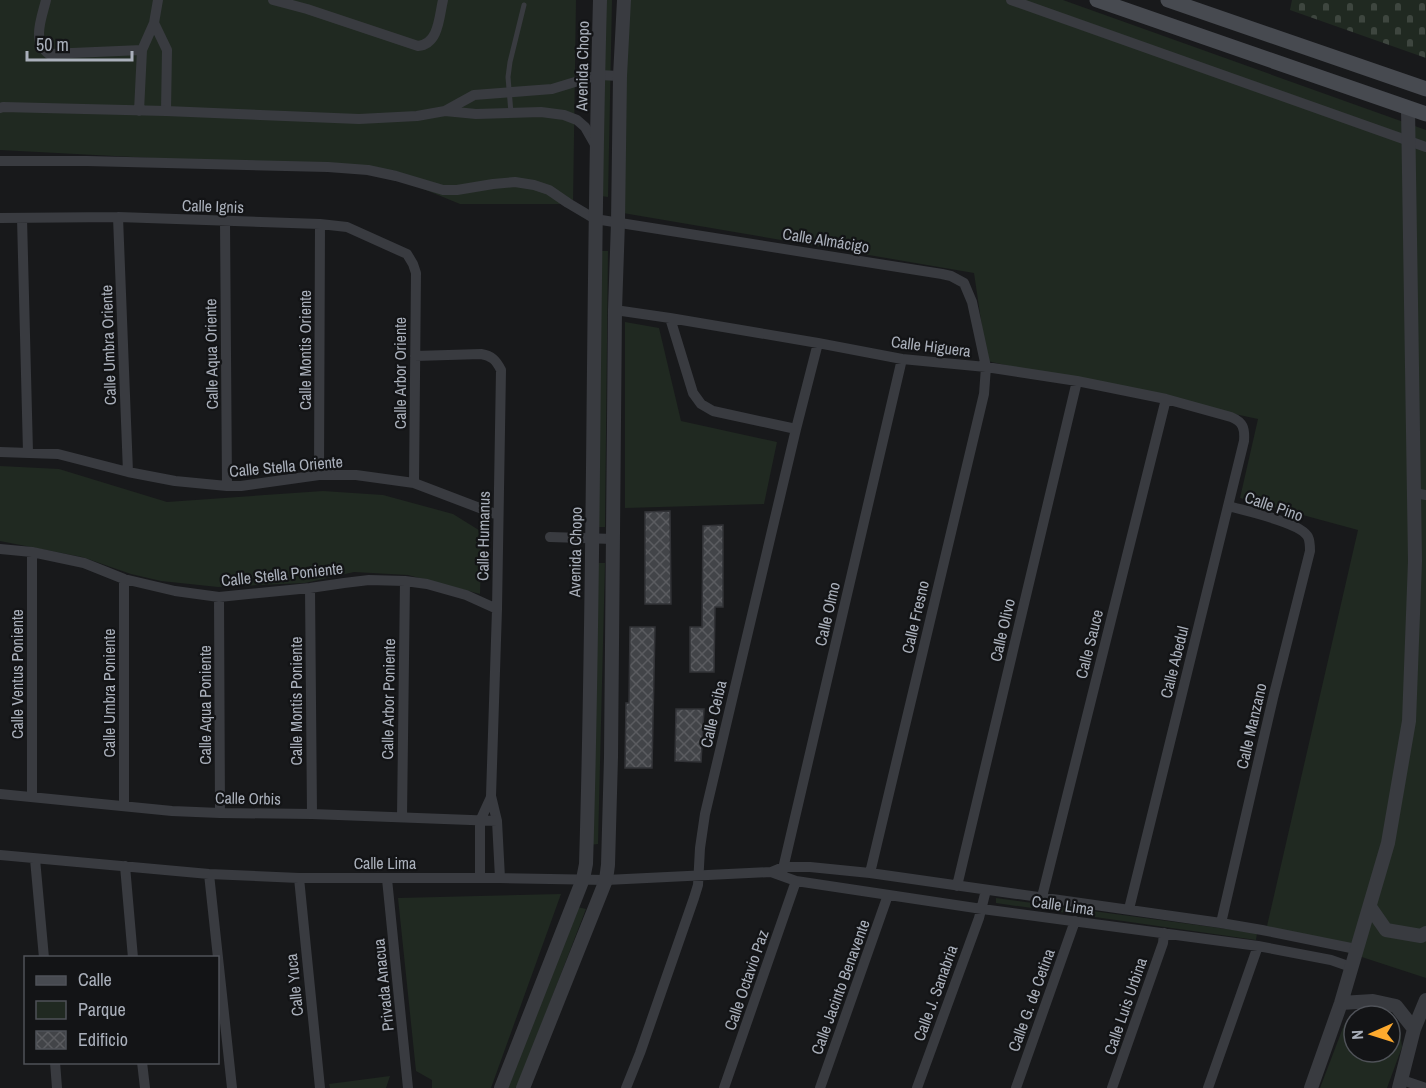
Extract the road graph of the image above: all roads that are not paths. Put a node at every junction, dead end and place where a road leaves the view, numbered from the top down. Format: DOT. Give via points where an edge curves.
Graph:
graph roads {
  1 [pos="46,0"];
  2 [pos="158,0"];
  3 [pos="273,0"];
  4 [pos="443,0"];
  5 [pos="600,0"];
  6 [pos="624,0"];
  7 [pos="1011,0"];
  8 [pos="1097,0"];
  9 [pos="1168,0"];
  10 [pos="524,5"];
  11 [pos="154,23"];
  12 [pos="142,50"];
  13 [pos="598,75"];
  14 [pos="620,76"];
  15 [pos="1426,89"];
  16 [pos="509,93"];
  17 [pos="1,107"];
  18 [pos="1408,108"];
  19 [pos="139,111"];
  20 [pos="166,111"];
  21 [pos="445,111"];
  22 [pos="511,113"];
  23 [pos="1426,114"];
  24 [pos="1409,141"];
  25 [pos="1426,147"];
  26 [pos="597,148"];
  27 [pos="0,160"];
  28 [pos="118,217"];
  29 [pos="0,218"];
  30 [pos="22,218"];
  31 [pos="595,219"];
  32 [pos="225,221"];
  33 [pos="618,222"];
  34 [pos="320,224"];
  35 [pos="413,264"];
  36 [pos="615,310"];
  37 [pos="670,318"];
  38 [pos="818,343"];
  39 [pos="415,356"];
  40 [pos="903,359"];
  41 [pos="986,367"];
  42 [pos="1077,381"];
  43 [pos="1166,399"];
  44 [pos="1241,423"];
  45 [pos="796,429"];
  46 [pos="0,452"];
  47 [pos="28,452"];
  48 [pos="1420,470"];
  49 [pos="128,472"];
  50 [pos="319,475"];
  51 [pos="414,483"];
  52 [pos="227,486"];
  53 [pos="1420,494"];
  54 [pos="1228,506"];
  55 [pos="498,515"];
  56 [pos="549,537"];
  57 [pos="1308,537"];
  58 [pos="592,539"];
  59 [pos="613,539"];
  60 [pos="0,549"];
  61 [pos="32,552"];
  62 [pos="124,579"];
  63 [pos="405,581"];
  64 [pos="310,588"];
  65 [pos="219,597"];
  66 [pos="497,609"];
  67 [pos="0,794"];
  68 [pos="32,796"];
  69 [pos="491,796"];
  70 [pos="124,806"];
  71 [pos="220,813"];
  72 [pos="312,814"];
  73 [pos="402,817"];
  74 [pos="480,821"];
  75 [pos="497,821"];
  76 [pos="0,855"];
  77 [pos="35,859"];
  78 [pos="125,866"];
  79 [pos="779,872"];
  80 [pos="870,873"];
  81 [pos="209,874"];
  82 [pos="698,876"];
  83 [pos="480,878"];
  84 [pos="500,878"];
  85 [pos="298,879"];
  86 [pos="387,879"];
  87 [pos="583,879"];
  88 [pos="606,880"];
  89 [pos="796,881"];
  90 [pos="957,886"];
  91 [pos="986,890"];
  92 [pos="888,895"];
  93 [pos="1042,897"];
  94 [pos="1370,907"];
  95 [pos="982,909"];
  96 [pos="1129,909"];
  97 [pos="1075,921"];
  98 [pos="1221,923"];
  99 [pos="1164,933"];
  100 [pos="1426,933"];
  101 [pos="1258,946"];
  102 [pos="1356,949"];
  103 [pos="44,956"];
  104 [pos="133,956"];
  105 [pos="218,956"];
  106 [pos="219,967"];
  107 [pos="1351,967"];
  108 [pos="1426,1000"];
  109 [pos="1341,1003"];
  110 [pos="1414,1029"];
  111 [pos="55,1064"];
  112 [pos="142,1064"];
  113 [pos="1401,1084"];
  114 [pos="57,1088"];
  115 [pos="145,1088"];
  116 [pos="232,1088"];
  117 [pos="320,1088"];
  118 [pos="408,1088"];
  119 [pos="501,1088"];
  120 [pos="523,1088"];
  121 [pos="626,1088"];
  122 [pos="724,1088"];
  123 [pos="820,1088"];
  124 [pos="917,1088"];
  125 [pos="1016,1088"];
  126 [pos="1112,1088"];
  127 [pos="1208,1088"];
  128 [pos="1311,1088"];
  129 [pos="1426,1088"];
  1 -- 12 [label="street" via="38,36 43,50 49,54"];
  2 -- 11 [label="street"];
  3 -- 4 [label="street" via="423,46 435,34"];
  5 -- 13 [label="street, Avenida Chopo"];
  6 -- 14 [label="street"];
  7 -- 24 [label="street"];
  8 -- 18 [label="main road"];
  9 -- 15 [label="main road"];
  10 -- 16 [label="lane" via="510,62"];
  11 -- 12 [label="street"];
  11 -- 20 [label="street" via="167,50"];
  12 -- 19 [label="street"];
  13 -- 14 [label="street"];
  13 -- 16 [label="street" via="552,89"];
  13 -- 26 [label="street, Avenida Chopo"];
  14 -- 33 [label="street"];
  16 -- 21 [label="street" via="474,95"];
  16 -- 22 [label="lane"];
  17 -- 19 [label="street"];
  18 -- 23 [label="main road"];
  18 -- 24 [label="street"];
  19 -- 20 [label="street"];
  20 -- 21 [label="street" via="359,119"];
  21 -- 22 [label="street"];
  22 -- 26 [label="street" via="541,112 577,120"];
  24 -- 25 [label="street"];
  24 -- 48 [label="street"];
  26 -- 31 [label="street, Avenida Chopo"];
  27 -- 31 [label="street" via="368,170 443,190 515,182 549,190"];
  28 -- 30 [label="street, Calle Ignis"];
  28 -- 32 [label="street, Calle Ignis"];
  28 -- 49 [label="street, Calle Umbra Oriente"];
  29 -- 30 [label="street, Calle Ignis"];
  30 -- 47 [label="street"];
  31 -- 33 [label="street, Calle Almácigo"];
  31 -- 58 [label="street, Avenida Chopo"];
  32 -- 34 [label="street, Calle Ignis"];
  32 -- 52 [label="street, Calle Aqua Oriente"];
  33 -- 36 [label="street"];
  33 -- 41 [label="street, Calle Almácigo" via="951,276 968,291"];
  34 -- 35 [label="street, Calle Ignis" via="347,227 407,254"];
  34 -- 50 [label="street, Calle Montis Oriente"];
  35 -- 39 [label="street, Calle Arbor Oriente"];
  36 -- 37 [label="street, Calle Higuera"];
  36 -- 59 [label="street"];
  37 -- 38 [label="street, Calle Higuera"];
  37 -- 45 [label="street" via="700,404 712,411"];
  38 -- 40 [label="street, Calle Higuera"];
  38 -- 45 [label="street, Calle Ceiba"];
  39 -- 51 [label="street, Calle Arbor Oriente"];
  39 -- 55 [label="street, Calle Humanus" via="481,354 497,362 501,370"];
  40 -- 41 [label="street, Calle Higuera"];
  40 -- 79 [label="street, Calle Olmo"];
  41 -- 42 [label="street, Calle Higuera"];
  41 -- 80 [label="street, Calle Fresno" via="984,394"];
  42 -- 43 [label="street, Calle Higuera"];
  42 -- 90 [label="street, Calle Olivo"];
  43 -- 44 [label="street, Calle Higuera"];
  43 -- 93 [label="street, Calle Sauce"];
  44 -- 54 [label="street, Calle Abedul" via="1244,441"];
  45 -- 82 [label="street, Calle Ceiba" via="705,814"];
  46 -- 47 [label="street, Calle Stella Oriente"];
  47 -- 49 [label="street, Calle Stella Oriente" via="58,454"];
  48 -- 53 [label="street"];
  49 -- 52 [label="street, Calle Stella Oriente"];
  50 -- 51 [label="street, Calle Stella Oriente" via="356,475"];
  50 -- 52 [label="street, Calle Stella Oriente"];
  51 -- 55 [label="street, Calle Stella Oriente"];
  53 -- 94 [label="street" via="1408,722 1388,843"];
  54 -- 57 [label="street, Calle Pino" via="1299,528"];
  54 -- 96 [label="street, Calle Abedul"];
  55 -- 66 [label="street, Calle Humanus"];
  56 -- 58 [label="street"];
  57 -- 98 [label="street, Calle Manzano" via="1308,563"];
  58 -- 59 [label="street"];
  58 -- 87 [label="street, Avenida Chopo" via="590,756"];
  59 -- 88 [label="street"];
  60 -- 61 [label="street, Calle Stella Poniente"];
  61 -- 62 [label="street, Calle Stella Poniente" via="84,563"];
  61 -- 68 [label="street, Calle Ventus Poniente"];
  62 -- 65 [label="street, Calle Stella Poniente"];
  62 -- 70 [label="street, Calle Umbra Poniente"];
  63 -- 64 [label="street, Calle Stella Poniente" via="361,581"];
  63 -- 66 [label="street, Calle Stella Poniente" via="466,595"];
  63 -- 73 [label="street, Calle Arbor Poniente"];
  64 -- 65 [label="street, Calle Stella Poniente"];
  64 -- 72 [label="street, Calle Montis Poniente"];
  65 -- 71 [label="street, Calle Aqua Poniente"];
  66 -- 69 [label="street, Calle Humanus"];
  67 -- 68 [label="street, Calle Orbis"];
  68 -- 70 [label="street, Calle Orbis"];
  69 -- 74 [label="street, Calle Humanus"];
  69 -- 75 [label="street, Calle Humanus"];
  70 -- 71 [label="street, Calle Orbis"];
  71 -- 72 [label="street, Calle Orbis"];
  72 -- 73 [label="street, Calle Orbis"];
  73 -- 74 [label="street, Calle Orbis"];
  74 -- 75 [label="street, Calle Orbis"];
  74 -- 83 [label="street, Calle Humanus"];
  75 -- 84 [label="street, Calle Humanus"];
  76 -- 77 [label="street, Calle Lima"];
  77 -- 78 [label="street, Calle Lima"];
  77 -- 103 [label="street"];
  78 -- 81 [label="street, Calle Lima"];
  78 -- 104 [label="street"];
  79 -- 80 [label="street, Calle Lima" via="810,867"];
  79 -- 82 [label="street, Calle Lima"];
  79 -- 89 [label="street, Calle Lima"];
  80 -- 90 [label="street, Calle Lima"];
  81 -- 85 [label="street, Calle Lima"];
  81 -- 105 [label="street"];
  82 -- 88 [label="street, Calle Lima"];
  82 -- 121 [label="street, Calle Ceiba" via="690,909"];
  83 -- 84 [label="street, Calle Lima"];
  83 -- 86 [label="street, Calle Lima"];
  84 -- 87 [label="street, Calle Lima"];
  85 -- 86 [label="street, Calle Lima"];
  85 -- 117 [label="street, Calle Yuca"];
  86 -- 118 [label="street, Privada Anacua"];
  87 -- 88 [label="street, Calle Lima"];
  87 -- 119 [label="street, Avenida Chopo"];
  88 -- 120 [label="street"];
  89 -- 92 [label="street, Calle Lima"];
  89 -- 122 [label="street, Calle Octavio Paz"];
  90 -- 91 [label="street, Calle Lima"];
  91 -- 93 [label="street, Calle Lima"];
  91 -- 95 [label="street, Calle J. Sanabria"];
  92 -- 95 [label="street, Calle Lima"];
  92 -- 123 [label="street, Calle Jacinto Benavente"];
  93 -- 96 [label="street, Calle Lima"];
  94 -- 100 [label="street" via="1386,930 1421,936"];
  94 -- 102 [label="street"];
  95 -- 97 [label="street, Calle Lima"];
  95 -- 124 [label="street, Calle J. Sanabria"];
  96 -- 98 [label="street, Calle Lima"];
  97 -- 99 [label="street, Calle Lima"];
  97 -- 125 [label="street, Calle G. de Cetina"];
  98 -- 102 [label="street, Calle Lima"];
  99 -- 101 [label="street, Calle Lima"];
  99 -- 126 [label="street, Calle Luis Urbina"];
  101 -- 107 [label="street, Calle Lima"];
  101 -- 127 [label="street"];
  102 -- 107 [label="street"];
  106 -- 116 [label="street"];
  107 -- 109 [label="street"];
  108 -- 110 [label="street"];
  109 -- 110 [label="street" via="1373,1001 1396,1006"];
  109 -- 128 [label="street"];
  110 -- 113 [label="street"];
  111 -- 114 [label="street"];
  112 -- 115 [label="street"];
  113 -- 129 [label="street"];
}
